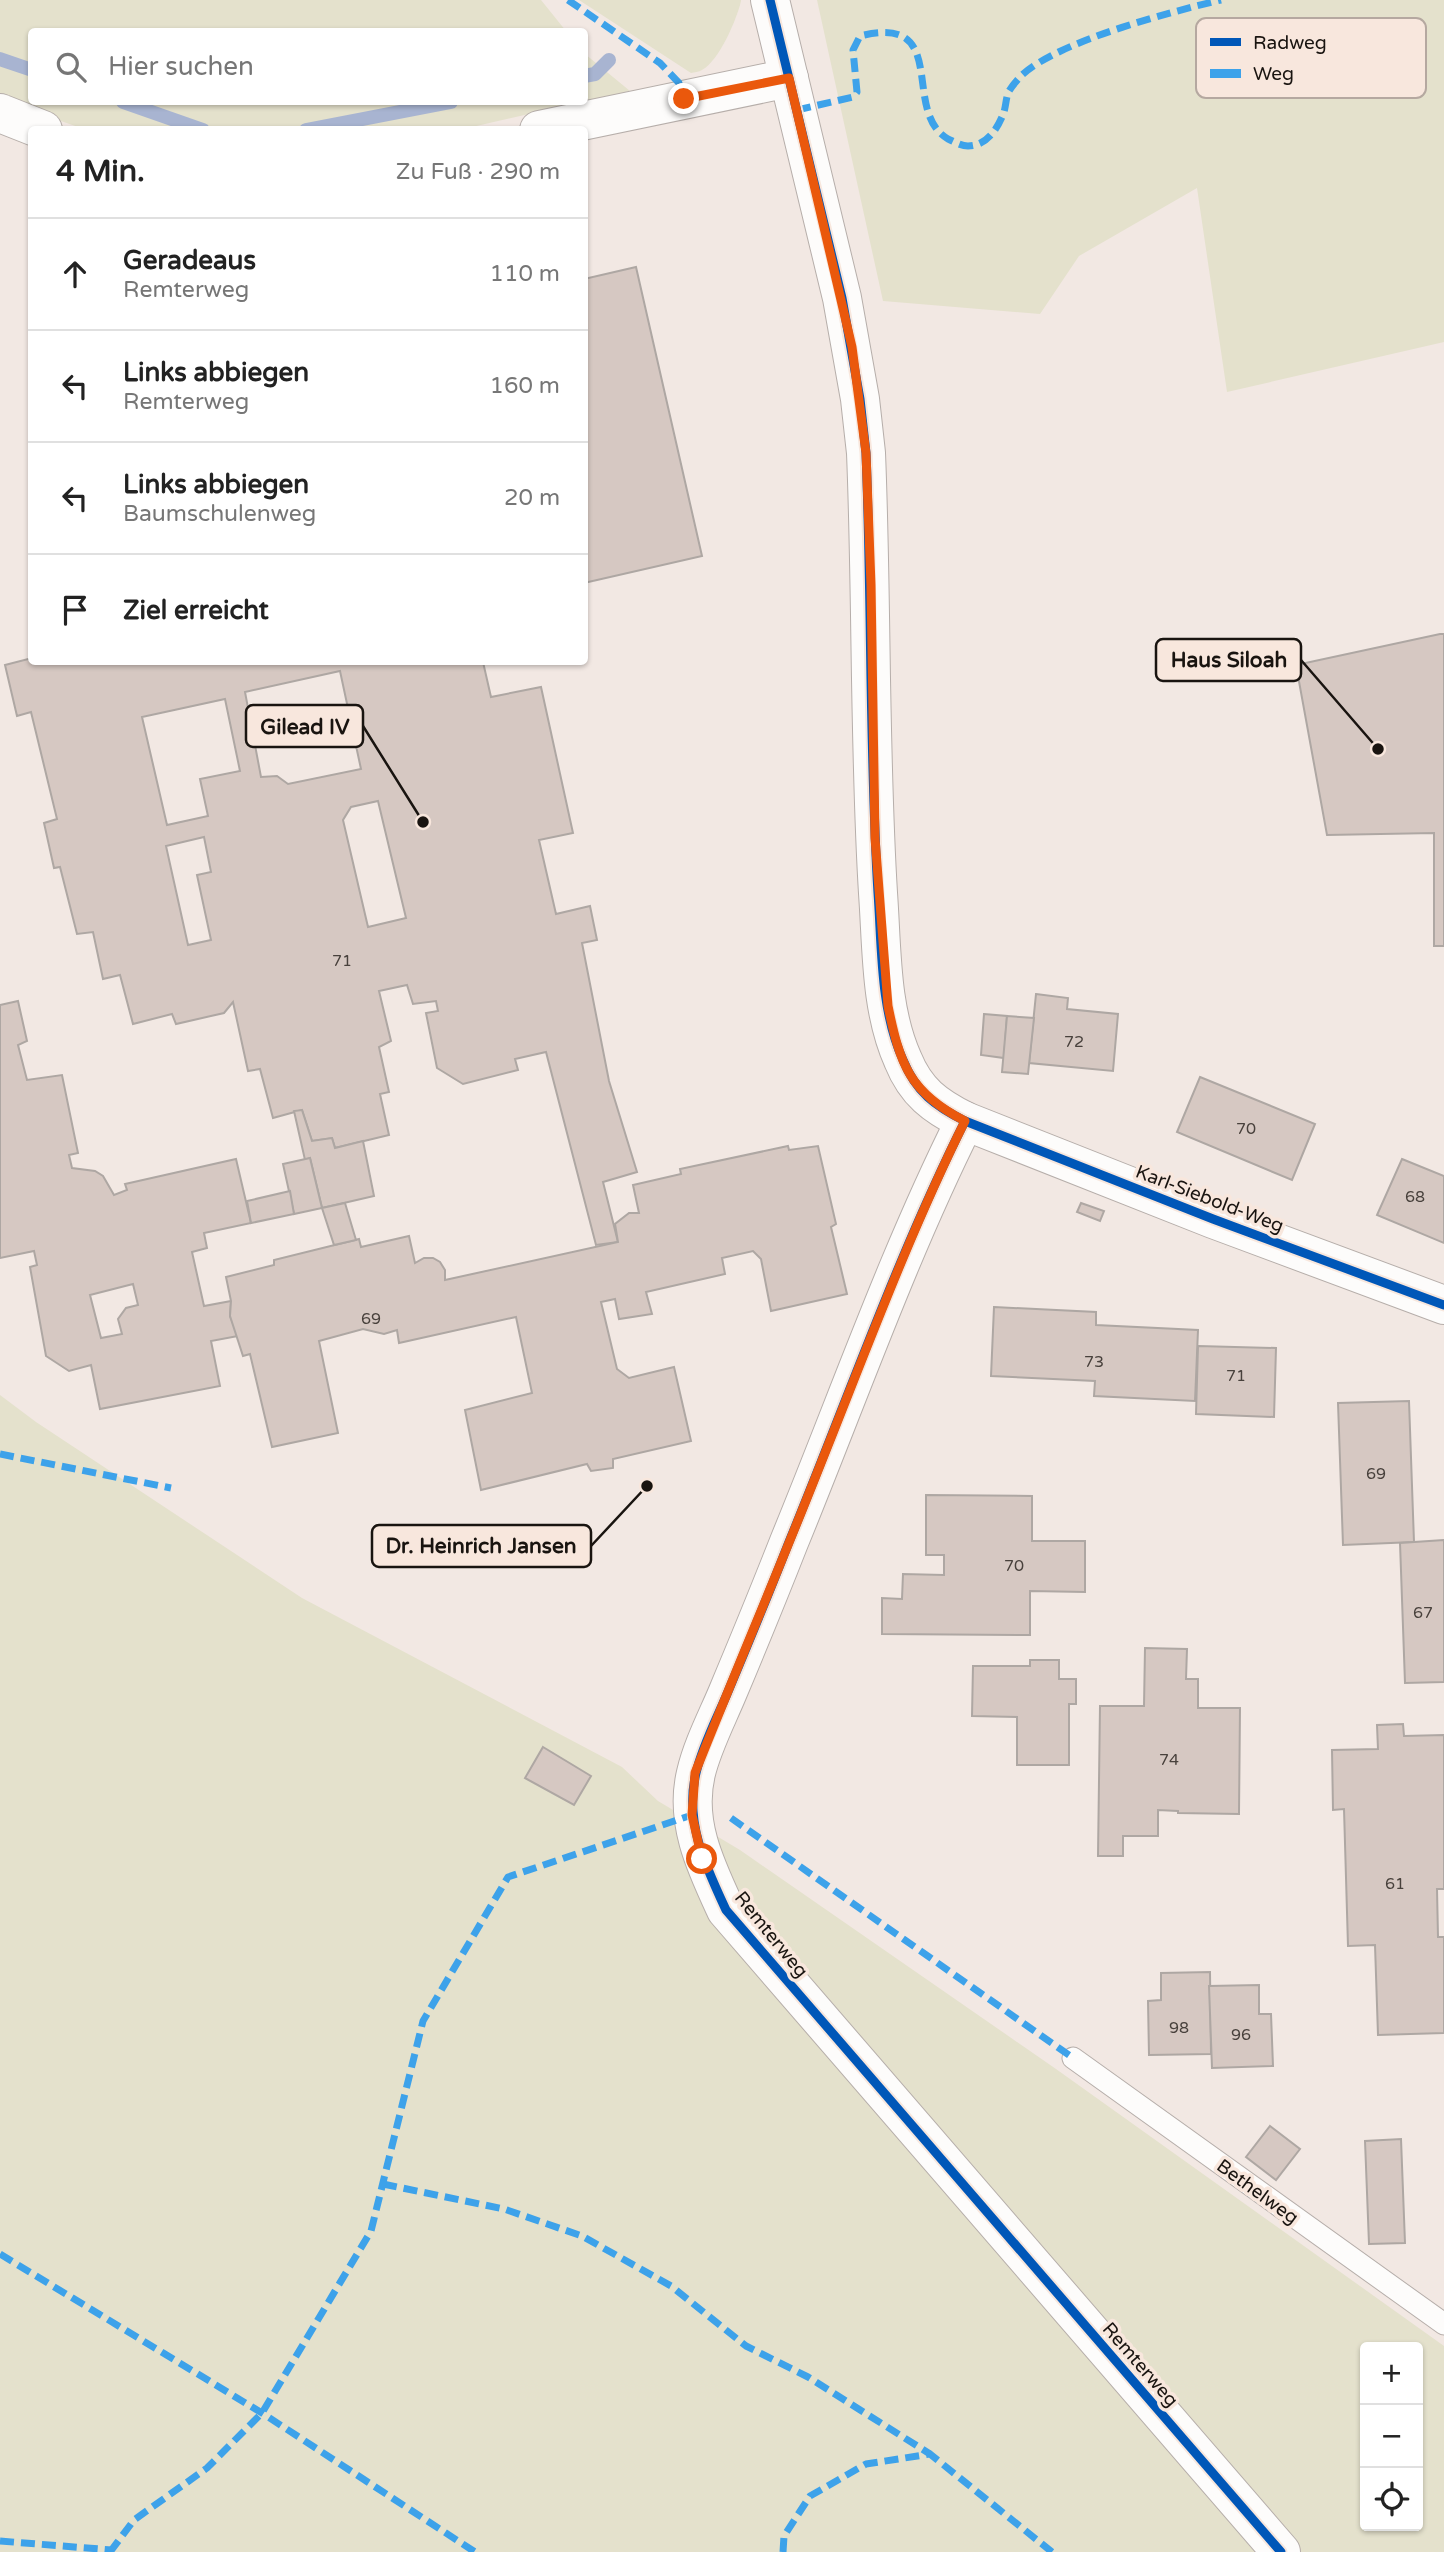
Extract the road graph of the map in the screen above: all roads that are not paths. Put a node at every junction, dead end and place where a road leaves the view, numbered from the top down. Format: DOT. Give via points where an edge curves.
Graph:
graph roads {
  1 [pos="770,0"];
  2 [pos="789,78"];
  3 [pos="0,113"];
  4 [pos="33,126"];
  5 [pos="558,126"];
  6 [pos="965,1121"];
  7 [pos="1444,1305"];
  8 [pos="1073,2058"];
  9 [pos="1444,2324"];
  10 [pos="1281,2552"];
  1 -- 2 [label="street"];
  2 -- 5 [label="street"];
  2 -- 6 [label="street" via="852,347 866,453 875,838 888,1006 912,1080 938,1107"];
  3 -- 4 [label="street"];
  6 -- 7 [label="street, Karl-Siebold-Weg"];
  6 -- 10 [label="street, Remterweg" via="888,1291 695,1773 692,1815 702,1859 726,1910"];
  8 -- 9 [label="lane, Bethelweg"];
}
